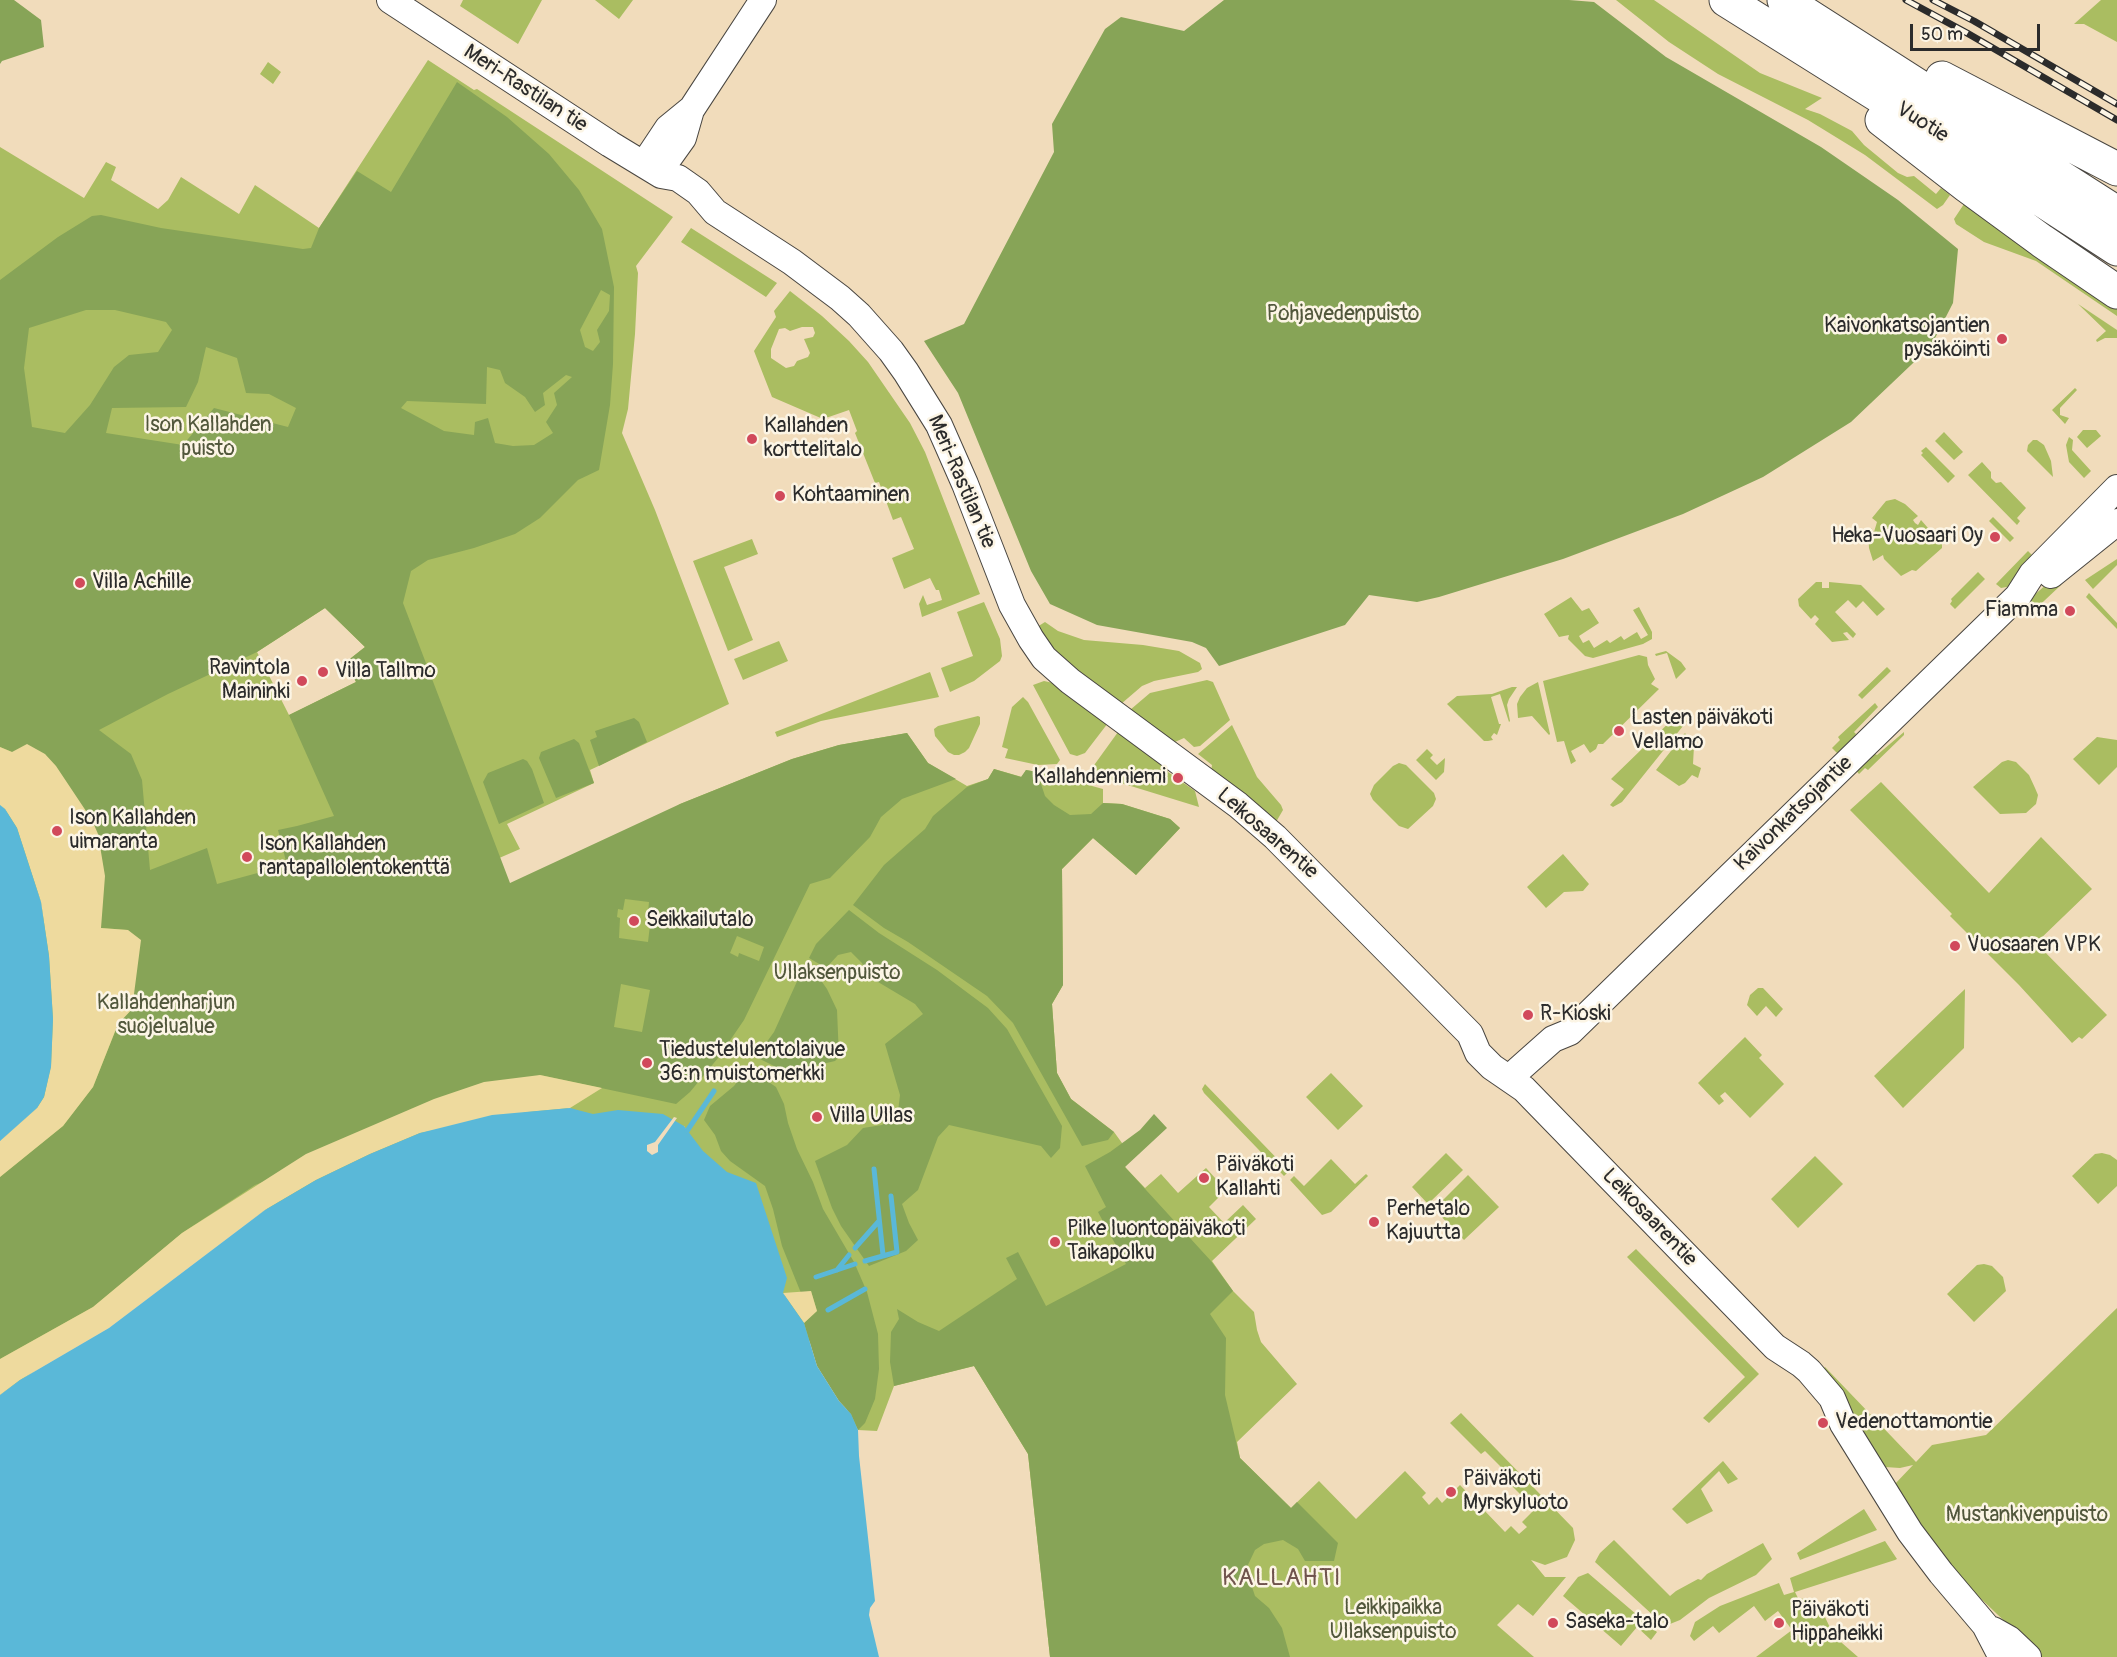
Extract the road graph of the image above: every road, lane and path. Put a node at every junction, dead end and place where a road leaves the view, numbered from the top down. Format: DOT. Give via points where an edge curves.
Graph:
graph roads {
  1 [pos="390,0"];
  2 [pos="763,0"];
  3 [pos="1726,0"];
  4 [pos="1784,12"];
  5 [pos="2117,169"];
  6 [pos="660,173"];
  7 [pos="2117,213"];
  8 [pos="2117,249"];
  9 [pos="2117,292"];
  10 [pos="2117,488"];
  11 [pos="2117,522"];
  12 [pos="2018,596"];
  13 [pos="1044,658"];
  14 [pos="1520,1080"];
  15 [pos="1985,1625"];
  16 [pos="2005,1657"];
  17 [pos="2028,1657"];
  1 -- 6 [label="street, Meri-Rastilan tie"];
  2 -- 6 [label="street" via="691,110 668,128"];
  3 -- 4 [label="main road, Vuotie"];
  4 -- 5 [label="main road" via="1950,82"];
  4 -- 7 [label="main road, Vuotie"];
  4 -- 8 [label="main road, Vuotie" via="1954,143"];
  4 -- 9 [label="main road" via="1868,109 1967,186"];
  6 -- 13 [label="street, Meri-Rastilan tie" via="698,192 715,212 840,298 891,351 939,425 1012,605"];
  10 -- 12 [label="street, Kaivonkatsojantie" via="2032,574"];
  11 -- 12 [label="street, Kaivonkatsojantie" via="2042,584"];
  12 -- 14 [label="street, Kaivonkatsojantie" via="1570,1032 1563,1049"];
  13 -- 14 [label="street, Leikosaarentie" via="1259,822 1470,1034 1484,1060"];
  14 -- 15 [label="street, Leikosaarentie" via="1775,1347 1809,1371 1832,1398 1843,1424 1910,1532"];
  15 -- 16 [label="street, Leikosaarentie"];
  15 -- 17 [label="street, Leikosaarentie" via="2009,1639"];
}
